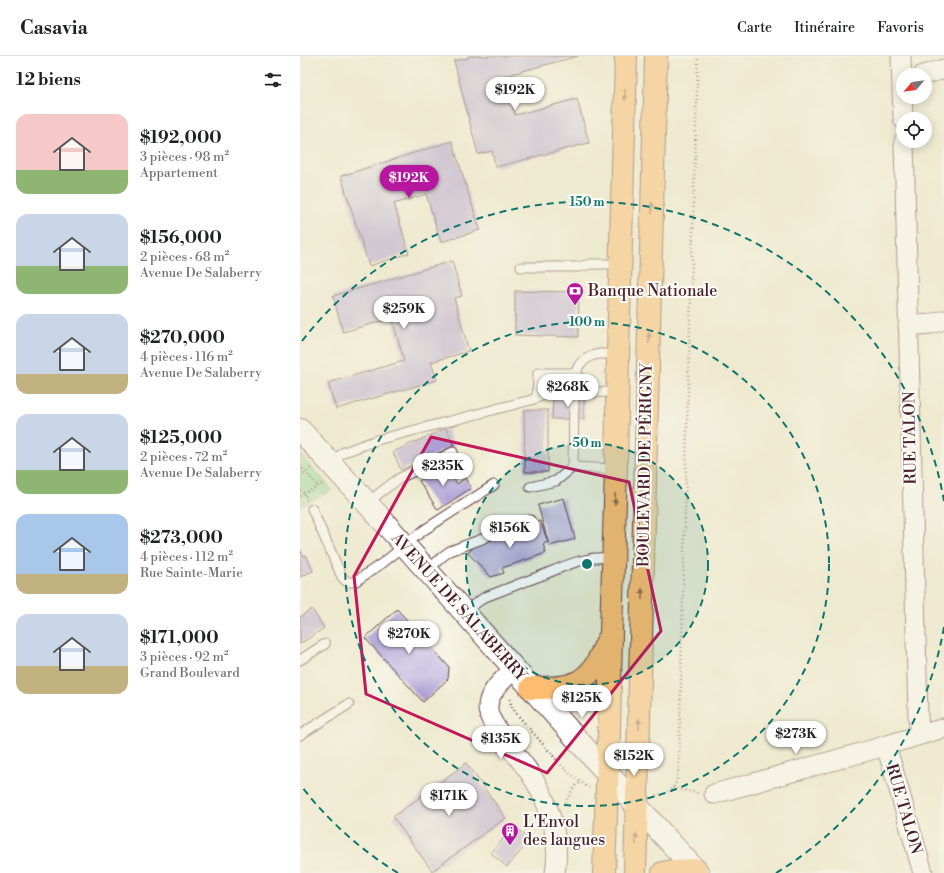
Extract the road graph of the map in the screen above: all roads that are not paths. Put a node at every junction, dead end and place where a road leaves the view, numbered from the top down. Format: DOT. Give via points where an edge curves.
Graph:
graph roads {
  1 [pos="626,56"];
  2 [pos="656,56"];
  3 [pos="901,56"];
  4 [pos="902,68"];
  5 [pos="944,69"];
  6 [pos="932,72"];
  7 [pos="904,148"];
  8 [pos="620,264"];
  9 [pos="521,267"];
  10 [pos="944,320"];
  11 [pos="908,326"];
  12 [pos="618,354"];
  13 [pos="577,373"];
  14 [pos="574,392"];
  15 [pos="617,392"];
  16 [pos="537,398"];
  17 [pos="300,430"];
  18 [pos="453,452"];
  19 [pos="574,467"];
  20 [pos="324,469"];
  21 [pos="616,469"];
  22 [pos="494,485"];
  23 [pos="530,487"];
  24 [pos="367,503"];
  25 [pos="312,509"];
  26 [pos="530,520"];
  27 [pos="404,546"];
  28 [pos="614,558"];
  29 [pos="427,571"];
  30 [pos="462,610"];
  31 [pos="611,633"];
  32 [pos="325,644"];
  33 [pos="300,660"];
  34 [pos="514,669"];
  35 [pos="531,688"];
  36 [pos="349,704"];
  37 [pos="944,728"];
  38 [pos="920,734"];
  39 [pos="300,735"];
  40 [pos="886,745"];
  41 [pos="607,773"];
  42 [pos="709,794"];
  43 [pos="637,805"];
  44 [pos="697,872"];
  45 [pos="555,873"];
  46 [pos="604,873"];
  47 [pos="635,873"];
  48 [pos="663,873"];
  49 [pos="922,873"];
  1 -- 8 [label="main road, BOULEVARD DE PÉRIGNY, one-way"];
  43 -- 2 [label="main road, BOULEVARD DE PÉRIGNY, one-way"];
  3 -- 4 [label="street"];
  5 -- 6 [label="street"];
  7 -- 11 [label="street, RUE TALON"];
  8 -- 9 [label="lane"];
  8 -- 12 [label="main road, BOULEVARD DE PÉRIGNY"];
  10 -- 11 [label="street"];
  11 -- 38 [label="street, RUE TALON"];
  12 -- 13 [label="lane" via="591,356 582,362"];
  12 -- 15 [label="main road, BOULEVARD DE PÉRIGNY"];
  13 -- 14 [label="lane"];
  13 -- 16 [label="lane" via="538,373"];
  14 -- 15 [label="lane"];
  14 -- 16 [label="lane" via="550,392"];
  14 -- 19 [label="lane"];
  15 -- 21 [label="main road, BOULEVARD DE PÉRIGNY"];
  16 -- 20 [label="lane" via="377,440 344,452"];
  17 -- 20 [label="street, AVENUE DE SALABERRY"];
  18 -- 24 [label="lane" via="400,478"];
  19 -- 21 [label="lane"];
  19 -- 23 [label="lane" via="556,481"];
  20 -- 24 [label="street, AVENUE DE SALABERRY"];
  21 -- 28 [label="main road, BOULEVARD DE PÉRIGNY, one-way"];
  22 -- 27 [label="lane" via="424,530"];
  24 -- 27 [label="street, AVENUE DE SALABERRY"];
  25 -- 27 [label="lane" via="342,577 348,582 356,581"];
  26 -- 29 [label="lane" via="450,552"];
  27 -- 29 [label="street, AVENUE DE SALABERRY"];
  28 -- 30 [label="lane" via="594,557 572,564 485,597"];
  28 -- 31 [label="main road, BOULEVARD DE PÉRIGNY"];
  29 -- 30 [label="street, AVENUE DE SALABERRY"];
  30 -- 34 [label="street, AVENUE DE SALABERRY"];
  31 -- 35 [label="main road" via="594,666 579,682 564,687"];
  31 -- 41 [label="main road, BOULEVARD DE PÉRIGNY"];
  32 -- 33 [label="lane"];
  34 -- 35 [label="street, AVENUE DE SALABERRY"];
  34 -- 45 [label="street" via="490,698 488,712 494,726 529,771 543,796 555,837"];
  35 -- 41 [label="street, AVENUE DE SALABERRY"];
  36 -- 39 [label="lane"];
  37 -- 38 [label="street"];
  38 -- 40 [label="street"];
  40 -- 42 [label="street"];
  40 -- 49 [label="street, RUE TALON"];
  41 -- 43 [label="street, AVENUE DE SALABERRY"];
  41 -- 46 [label="main road, BOULEVARD DE PÉRIGNY"];
  43 -- 44 [label="street, AVENUE DE SALABERRY"];
  47 -- 43 [label="main road, BOULEVARD DE PÉRIGNY, one-way"];
  44 -- 48 [label="main road"];
}
